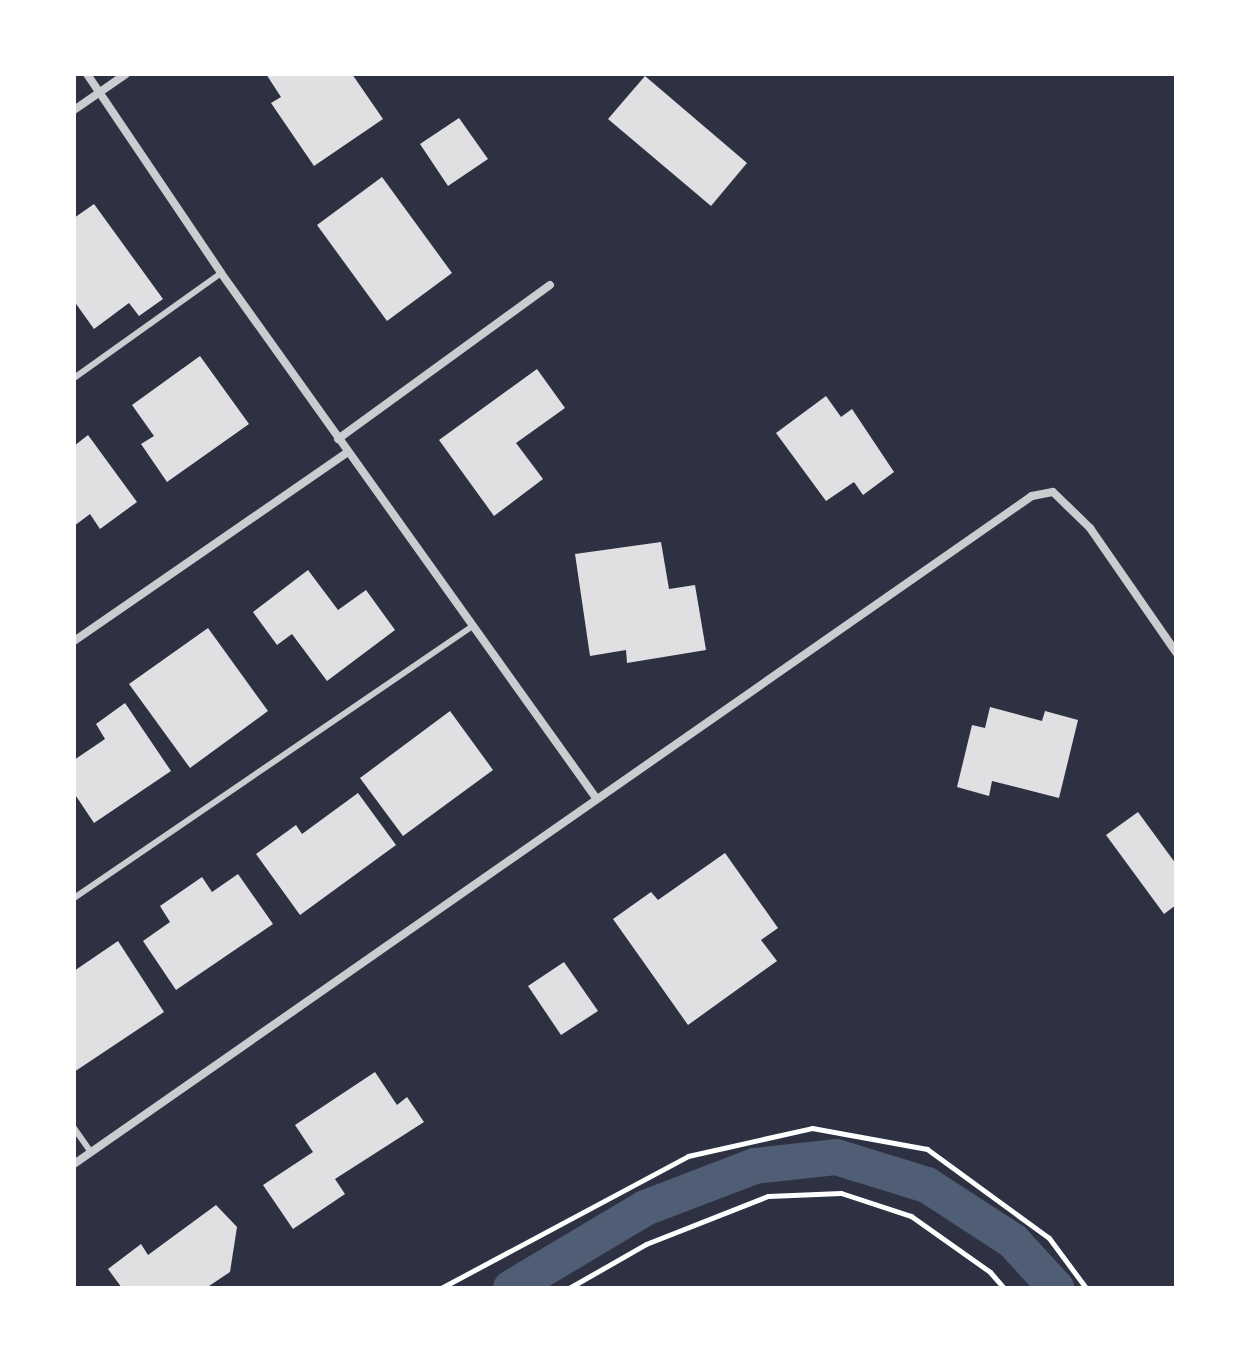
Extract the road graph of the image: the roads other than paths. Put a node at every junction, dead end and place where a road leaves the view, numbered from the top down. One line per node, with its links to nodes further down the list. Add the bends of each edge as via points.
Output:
1 (87, 74): 3 (street)
2 (126, 74): 3 (street)
3 (100, 92): 4 (street); 5 (street)
4 (74, 110)
5 (221, 273): 7 (lane); 8 (street)
6 (550, 285): 8 (street)
7 (74, 378)
8 (338, 439): 9 (street)
9 (348, 452): 10 (street); 11 (street)
10 (472, 627): 13 (street); 14 (lane)
11 (74, 641)
12 (1176, 652): 13 (street, via 1090,528 1053,492 1032,496)
13 (596, 798): 16 (street)
14 (74, 898)
15 (74, 1128): 16 (lane)
16 (91, 1152): 17 (street)
17 (74, 1164)

